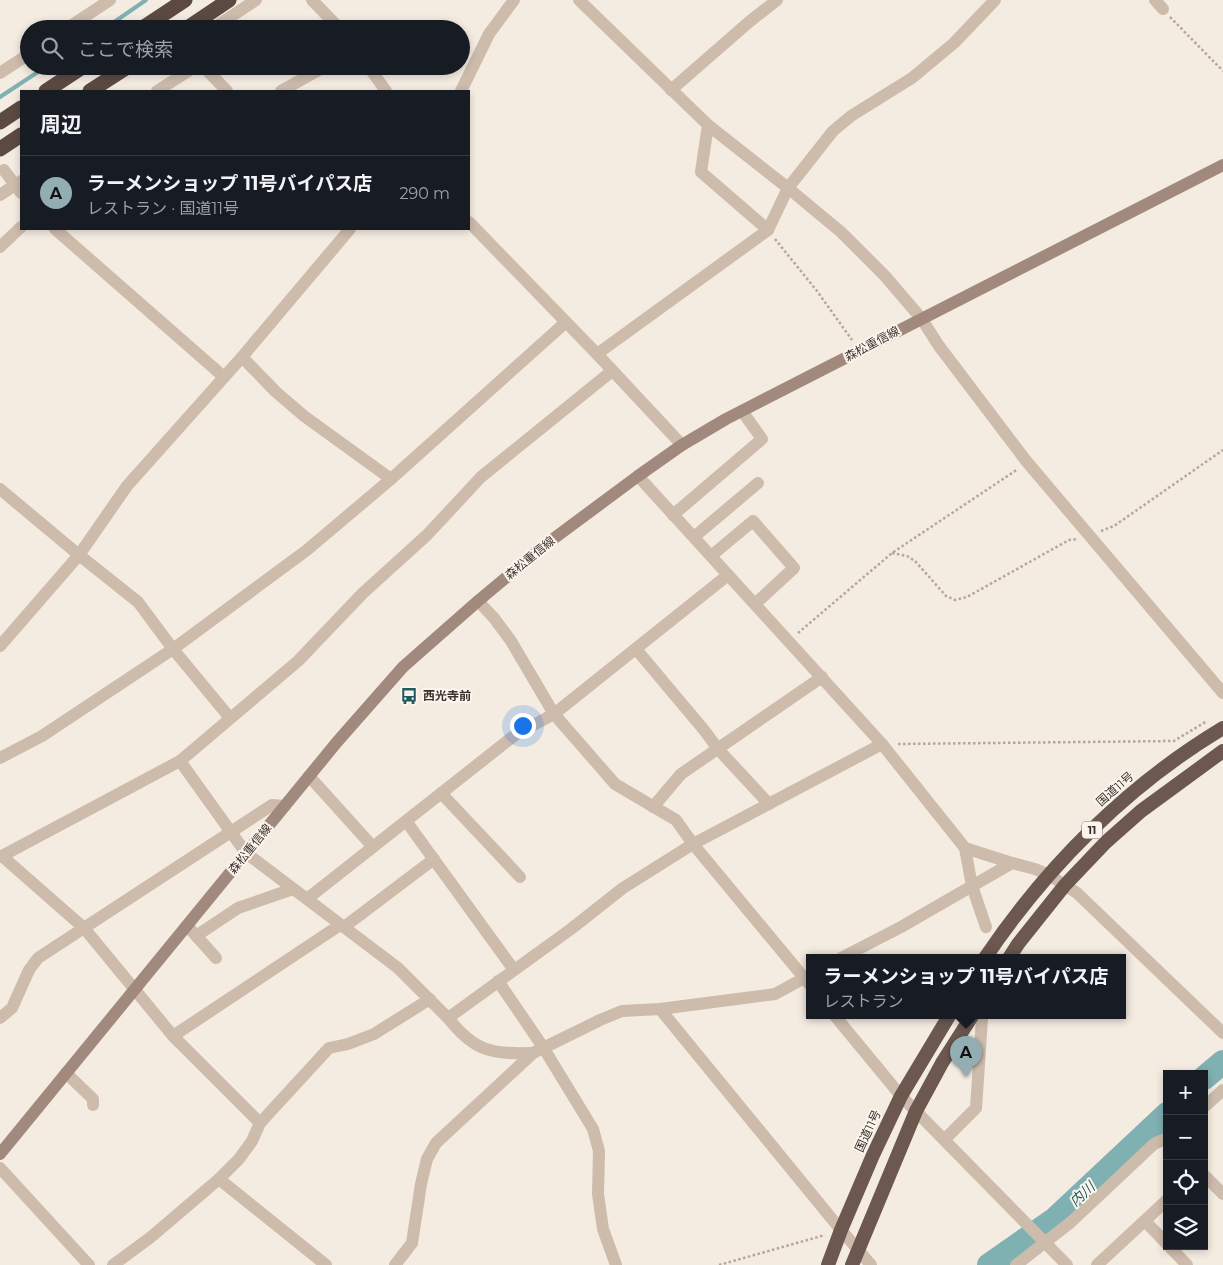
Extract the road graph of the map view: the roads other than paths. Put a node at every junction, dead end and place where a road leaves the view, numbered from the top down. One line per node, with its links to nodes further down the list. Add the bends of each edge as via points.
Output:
1 (110, 0): 10 (street)
2 (185, 0): 11 (highway)
3 (229, 0): 12 (highway)
4 (256, 0): 13 (street)
5 (312, 0): 14 (street)
6 (514, 0): 17 (street, via 489,34)
7 (579, 0): 32 (street)
8 (777, 0): 32 (street)
9 (994, 0): 41 (street, via 954,43 912,78 833,131)
10 (80, 20)
11 (155, 20)
12 (199, 20)
13 (226, 20)
14 (331, 20)
15 (20, 60): 16 (street)
16 (0, 72)
17 (470, 73)
18 (70, 75): 25 (highway)
19 (115, 75): 26 (highway)
20 (182, 75): 27 (street)
21 (212, 75): 28 (street)
22 (310, 75): 29 (street)
23 (374, 75): 30 (street)
24 (469, 75): 31 (street)
25 (48, 90)
26 (92, 90)
27 (159, 90)
28 (226, 90)
29 (284, 90)
30 (385, 90)
31 (461, 90)
32 (671, 90): 35 (street)
33 (20, 109): 34 (highway)
34 (0, 122)
35 (708, 126): 41 (street); 47 (street, via 701,172)
36 (20, 136): 37 (highway)
37 (0, 149)
38 (1223, 165): 49 (main road, 森松重信線)
39 (4, 170): 40 (street)
40 (19, 186): 42 (street)
41 (788, 188): 47 (street); 49 (street, via 840,232 885,276)
42 (0, 195)
43 (470, 223): 50 (street)
44 (20, 228): 48 (street)
45 (56, 230): 54 (street)
46 (349, 230): 52 (street)
47 (768, 230): 51 (street)
48 (0, 247)
49 (921, 318): 55 (main road, 森松重信線); 72 (street, via 1027,462)
50 (566, 322): 51 (street); 58 (street)
51 (597, 354): 53 (street)
52 (242, 357): 54 (street); 58 (street, via 304,416)
53 (612, 371): 56 (street); 74 (street, via 480,477 427,535 363,593 298,661)
54 (224, 377): 63 (street, via 127,486)
55 (742, 410): 56 (main road, 森松重信線); 61 (street, via 762,439)
56 (682, 445): 57 (main road, 森松重信線)
57 (638, 476): 61 (street); 66 (main road, 森松重信線, via 545,545)
58 (390, 479): 69 (street, via 307,550)
59 (758, 483): 62 (street)
60 (0, 489): 63 (street)
61 (674, 515): 62 (street)
62 (694, 537): 64 (street)
63 (79, 556): 68 (street); 69 (street, via 138,602)
64 (711, 556): 65 (street); 67 (street, via 754,522 794,568)
65 (728, 575): 67 (street); 70 (street)
66 (478, 601): 73 (street, via 511,641); 81 (main road, 森松重信線, via 403,667)
67 (755, 604): 71 (street)
68 (0, 646)
69 (173, 649): 74 (street); 79 (street, via 42,736)
70 (636, 649): 73 (street); 77 (street)
71 (822, 678): 76 (street); 77 (street)
72 (1223, 693)
73 (554, 714): 82 (street, via 515,735); 85 (street, via 615,784)
74 (230, 718): 80 (street)
75 (1223, 728): 95 (highway, 国道11号 / 11, via 1140,786)
76 (882, 744): 83 (street); 90 (street)
77 (718, 749): 83 (street); 85 (street, via 681,774)
78 (1223, 751): 97 (highway, 11, via 1141,811)
79 (0, 758)
80 (180, 762): 87 (street); 92 (street)
81 (309, 776): 84 (main road, 森松重信線); 89 (street)
82 (441, 793): 86 (street); 96 (street)
83 (769, 804): 88 (street)
84 (285, 806): 87 (street, via 272,804); 91 (main road, 森松重信線)
85 (653, 807): 88 (street, via 676,820)
86 (406, 821): 89 (street); 93 (street)
87 (231, 832): 91 (street); 104 (street)
88 (693, 844): 110 (street, via 622,888); 111 (street)
89 (373, 847): 100 (street)
90 (965, 848): 94 (street); 98 (street)
91 (246, 853): 99 (street); 101 (main road, 森松重信線)
92 (2, 857): 104 (street)
93 (434, 859): 102 (street); 110 (street)
94 (1012, 863): 95 (street); 98 (street)
95 (1049, 875): 97 (street); 107 (highway, 国道11号 / 11, via 1006,927)
96 (520, 877)
97 (1065, 885): 108 (highway, 11); 123 (street)
98 (972, 886): 103 (street); 106 (street)
99 (293, 889): 100 (street); 105 (street, via 238,908)
100 (307, 899): 102 (street)
101 (187, 925): 105 (street); 114 (main road, 森松重信線)
102 (342, 926): 115 (street, via 398,968); 124 (street)
103 (986, 927)
104 (84, 928): 114 (street); 117 (street, via 38,958 12,1008)
105 (196, 936): 109 (street)
106 (849, 954)
107 (989, 954)
108 (1012, 954)
109 (216, 958)
110 (514, 970): 113 (street)
111 (806, 977)
112 (806, 980): 116 (street, via 775,994)
113 (498, 981): 118 (street); 125 (street)
114 (135, 988): 124 (street); 126 (main road, 森松重信線)
115 (430, 999): 118 (street); 132 (street, via 374,1034 330,1048)
116 (660, 1009): 125 (street, via 622,1011); 142 (street)
117 (0, 1018)
118 (448, 1018): 125 (street, via 480,1048 506,1053)
119 (837, 1019): 128 (street)
120 (948, 1019): 128 (highway, 国道11号)
121 (970, 1019): 131 (highway)
122 (982, 1019): 133 (street, via 976,1108)
123 (1223, 1034)
124 (173, 1036): 132 (street)
125 (538, 1050): 150 (street, via 436,1143 427,1158 412,1243); 151 (street, via 593,1129 599,1151 598,1194 603,1229)
126 (66, 1073): 130 (street, via 94,1100); 135 (main road, 森松重信線)
127 (1223, 1090): 129 (street)
128 (901, 1096): 131 (street); 142 (highway, 国道11号)
129 (1208, 1103)
130 (93, 1105)
131 (916, 1111): 133 (street); 145 (highway)
132 (260, 1123): 137 (street, via 252,1141)
133 (945, 1139): 144 (street)
134 (1163, 1140): 144 (street, via 1154,1144 1071,1222)
135 (1, 1152)
136 (0, 1168): 147 (street)
137 (219, 1178): 148 (street); 149 (street)
138 (1208, 1179): 139 (street)
139 (1223, 1194)
140 (1163, 1204): 141 (street)
141 (1145, 1221): 143 (street); 157 (street)
142 (841, 1230): 145 (street); 152 (highway, 国道11号)
143 (1163, 1240)
144 (1043, 1241): 155 (street); 156 (street)
145 (857, 1249): 153 (highway); 154 (street)
146 (1173, 1250): 158 (street)
147 (89, 1265)
148 (113, 1265)
149 (326, 1265)
150 (396, 1265)
151 (616, 1265)
152 (828, 1265)
153 (852, 1265)
154 (871, 1265)
155 (1016, 1265)
156 (1067, 1265)
157 (1096, 1265)
158 (1187, 1265)

